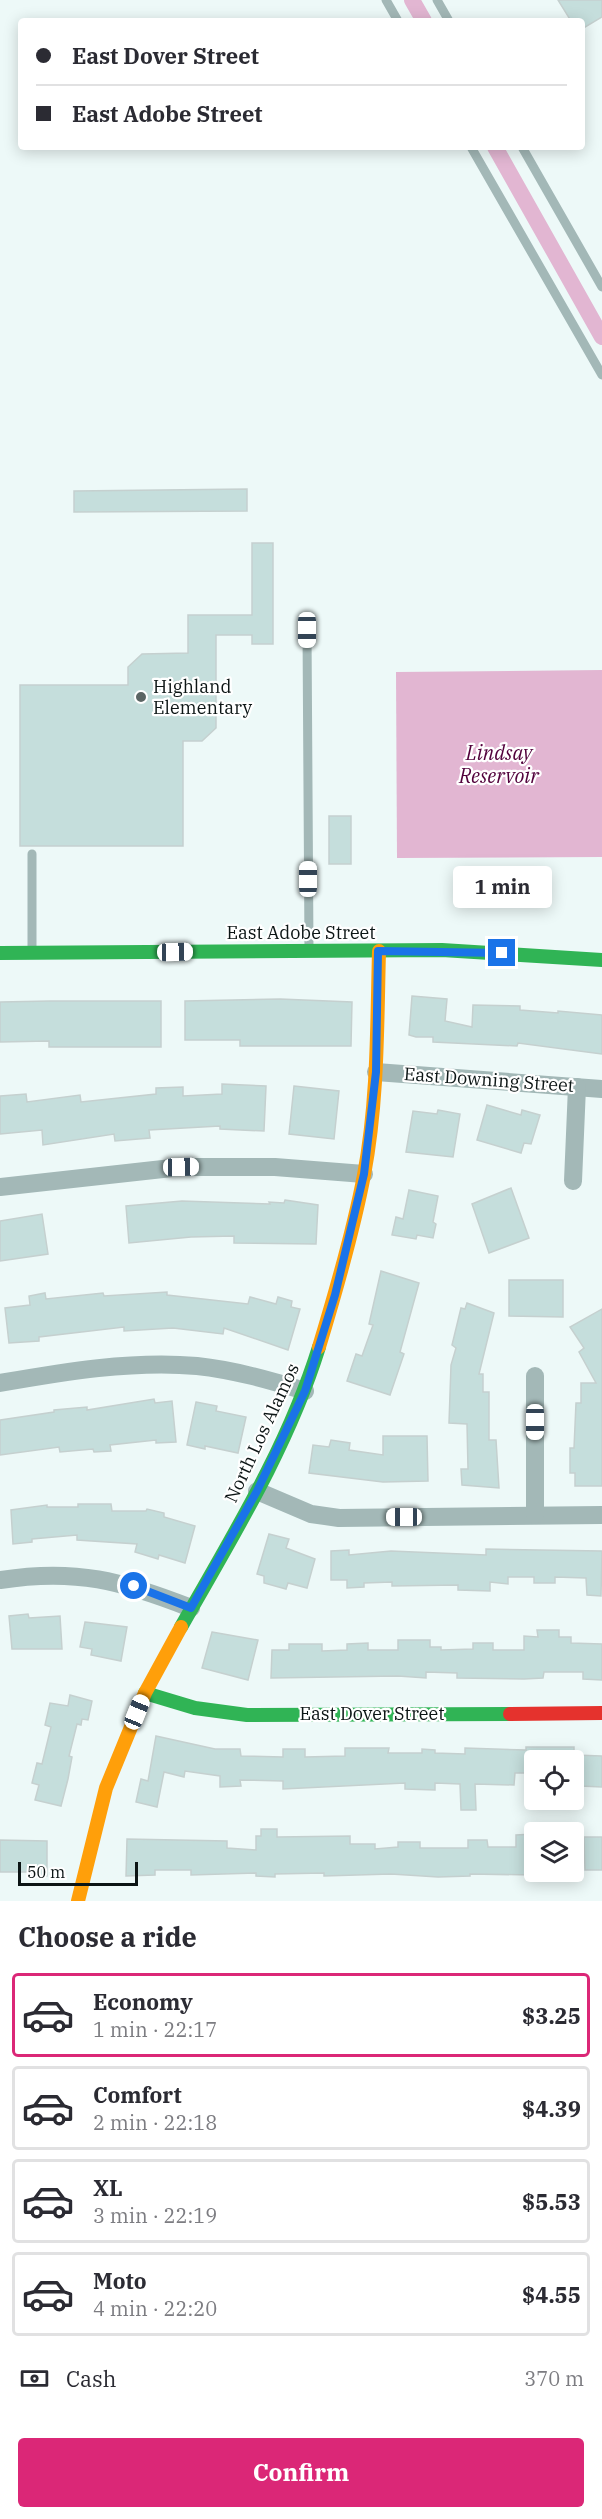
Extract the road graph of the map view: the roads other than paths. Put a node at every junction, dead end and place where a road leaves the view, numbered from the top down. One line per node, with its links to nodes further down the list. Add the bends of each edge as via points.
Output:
1 (386, 0): 3 (lane)
2 (437, 0): 4 (lane)
3 (396, 18)
4 (447, 18)
5 (473, 150): 8 (lane)
6 (524, 150): 7 (lane)
7 (602, 287)
8 (602, 375)
9 (307, 630): 11 (lane)
10 (32, 854): 13 (lane)
11 (309, 951): 12 (street, East Adobe Street); 13 (street, East Adobe Street)
12 (378, 951): 15 (street, East Adobe Street, via 482,951); 16 (street, North Los Alamos)
13 (32, 953): 14 (street, East Adobe Street)
14 (0, 954)
15 (602, 960)
16 (376, 1072): 17 (street, East Downing Street); 19 (street, North Los Alamos)
17 (577, 1087): 18 (street, East Downing Street); 20 (street)
18 (602, 1089)
19 (364, 1174): 21 (street, via 275,1167 181,1167); 24 (street, North Los Alamos, via 335,1295)
20 (573, 1181)
21 (0, 1187)
22 (536, 1376): 26 (street)
23 (0, 1383): 24 (street, via 128,1367 180,1365 256,1376)
24 (305, 1391): 25 (street, North Los Alamos)
25 (257, 1491): 26 (street, via 311,1514 339,1518); 29 (street, North Los Alamos)
26 (535, 1515): 27 (street)
27 (602, 1515)
28 (0, 1580): 29 (street, via 62,1575 100,1579 134,1586)
29 (191, 1608): 30 (street, North Los Alamos)
30 (145, 1693): 31 (street, East Dover Street, via 185,1707 247,1715); 32 (street, North Los Alamos, via 106,1788)
31 (602, 1713)
32 (78, 1901)

